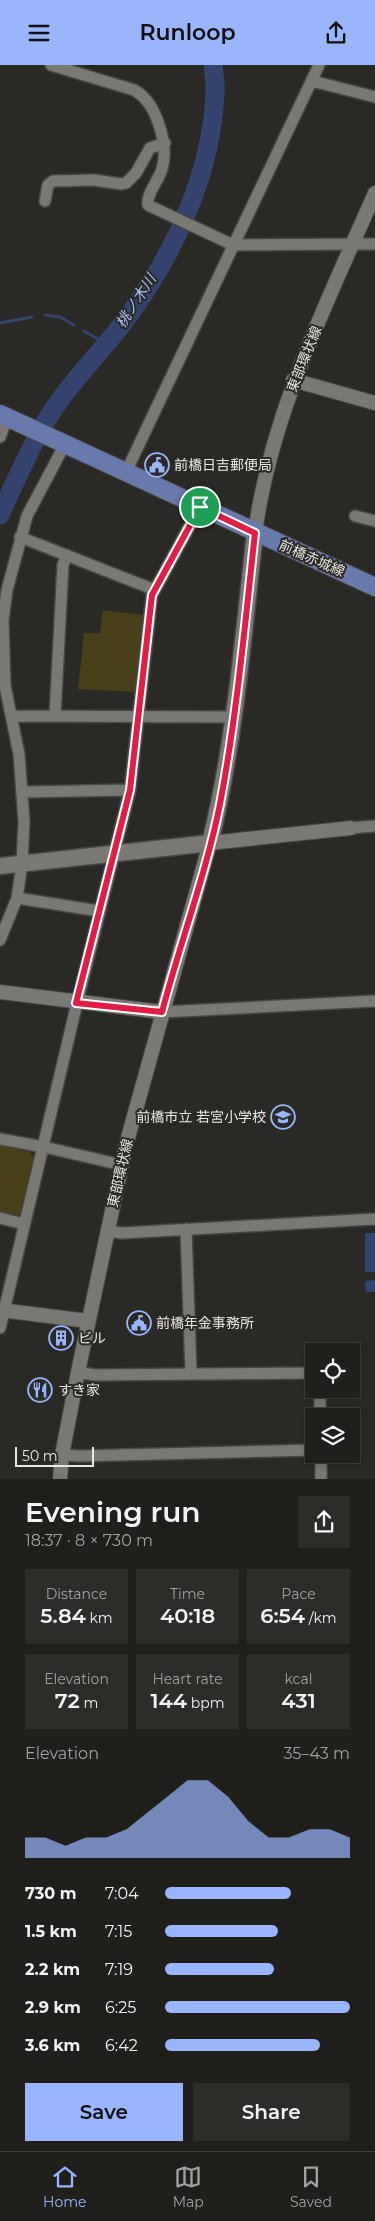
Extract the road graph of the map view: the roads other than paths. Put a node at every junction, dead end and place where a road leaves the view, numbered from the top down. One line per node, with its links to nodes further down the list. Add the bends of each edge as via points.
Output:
1 (52, 65): 5 (street, via 139,93 148,102)
2 (319, 65): 3 (street)
3 (312, 81): 4 (street); 10 (street)
4 (375, 97)
5 (165, 143): 7 (street, via 150,148 136,173 126,183 53,181 48,185); 10 (street, via 162,171 147,203)
6 (375, 193): 8 (street, 東部環状線)
7 (45, 201)
8 (353, 243): 9 (street); 10 (street); 11 (street, 東部環状線)
9 (375, 244)
10 (233, 245): 16 (street)
11 (293, 381): 12 (street); 20 (street, 東部環状線, via 260,495)
12 (375, 403)
13 (8, 418): 14 (street); 15 (main road, 前橋赤城線)
14 (0, 437)
15 (62, 443): 16 (main road, 前橋赤城線); 21 (street)
16 (126, 472): 17 (main road, 前橋赤城線)
17 (200, 507): 20 (main road, 前橋赤城線); 24 (street)
18 (355, 516): 19 (street)
19 (375, 521)
20 (255, 533): 23 (main road, 前橋赤城線); 28 (main road)
21 (20, 537): 22 (street); 27 (street, via 3,620 5,686)
22 (67, 555): 24 (street); 25 (street, via 63,565)
23 (375, 587)
24 (155, 590): 26 (street)
25 (55, 715): 26 (street); 27 (street)
26 (139, 715): 28 (street); 29 (street)
27 (11, 716): 30 (street)
28 (233, 717): 33 (main road, via 220,804)
29 (130, 790): 30 (street); 34 (street)
30 (23, 792): 35 (street)
31 (375, 826): 32 (street)
32 (351, 828): 33 (street)
33 (210, 843): 34 (main road); 43 (street, 東部環状線)
34 (113, 854): 35 (main road); 38 (street)
35 (22, 864): 36 (main road); 37 (street)
36 (2, 866)
37 (17, 898): 38 (street); 39 (street)
38 (99, 911): 42 (street)
39 (0, 940)
40 (0, 992): 42 (street)
41 (375, 1001): 43 (street)
42 (76, 1003): 43 (street); 45 (street)
43 (162, 1012): 46 (street, 東部環状線)
44 (0, 1139): 45 (street)
45 (44, 1147): 46 (street); 49 (street)
46 (122, 1165): 51 (street, 東部環状線)
47 (0, 1218): 49 (street)
48 (375, 1219): 50 (street)
49 (24, 1224): 52 (street)
50 (186, 1229): 51 (street); 56 (street)
51 (107, 1231): 53 (street, 東部環状線)
52 (2, 1311): 53 (street); 54 (street)
53 (88, 1321): 55 (street, 東部環状線)
54 (0, 1328)
55 (78, 1372): 56 (street, via 94,1375); 59 (street, 東部環状線)
56 (191, 1373): 57 (street)
57 (305, 1373)
58 (305, 1451): 59 (street)
59 (62, 1455): 61 (street, 東部環状線)
60 (321, 1463): 62 (street)
61 (60, 1479)
62 (321, 1479)

